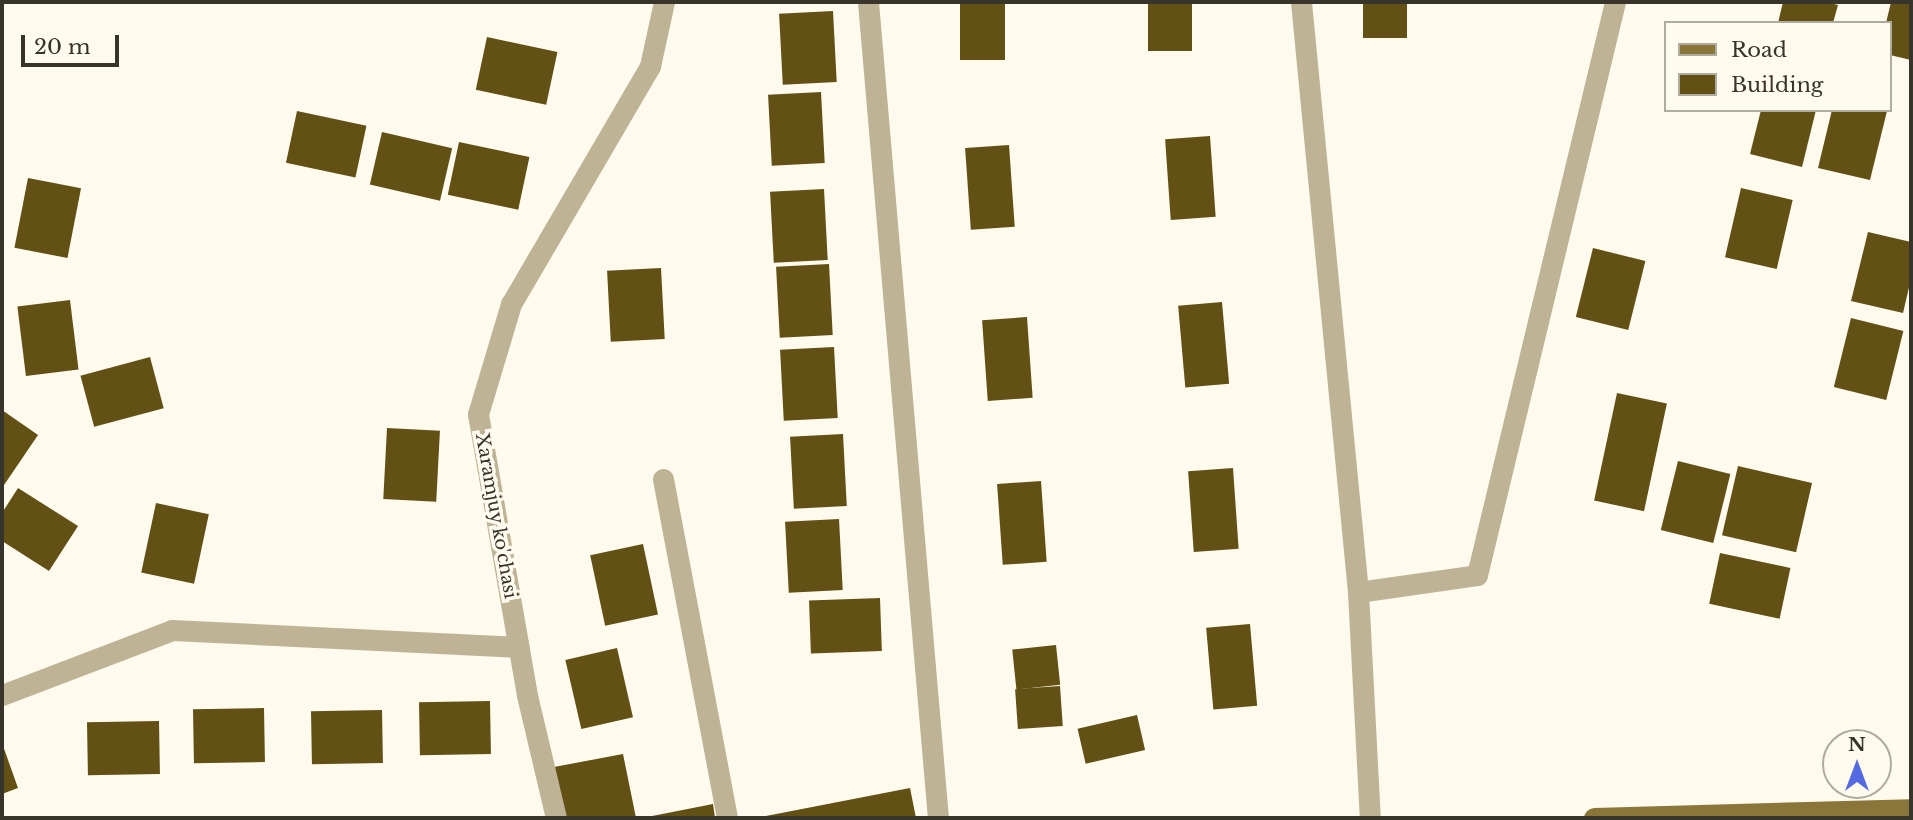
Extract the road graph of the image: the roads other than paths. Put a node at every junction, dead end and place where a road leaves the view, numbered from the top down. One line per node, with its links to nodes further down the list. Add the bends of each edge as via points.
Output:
1 (664, 2): 7 (street, Xaramjuy ko'chasi, via 650,66 511,304 478,414)
2 (868, 2): 12 (street)
3 (1300, 2): 6 (street)
4 (1615, 2): 6 (street, via 1477,575)
5 (663, 479): 11 (street)
6 (1358, 592): 13 (street)
7 (519, 647): 8 (street, via 172,630); 10 (street, Xaramjuy ko'chasi)
8 (2, 695)
9 (1911, 809): 14 (main road)
10 (556, 818)
11 (727, 818)
12 (938, 818)
13 (1370, 818)
14 (1594, 818)

